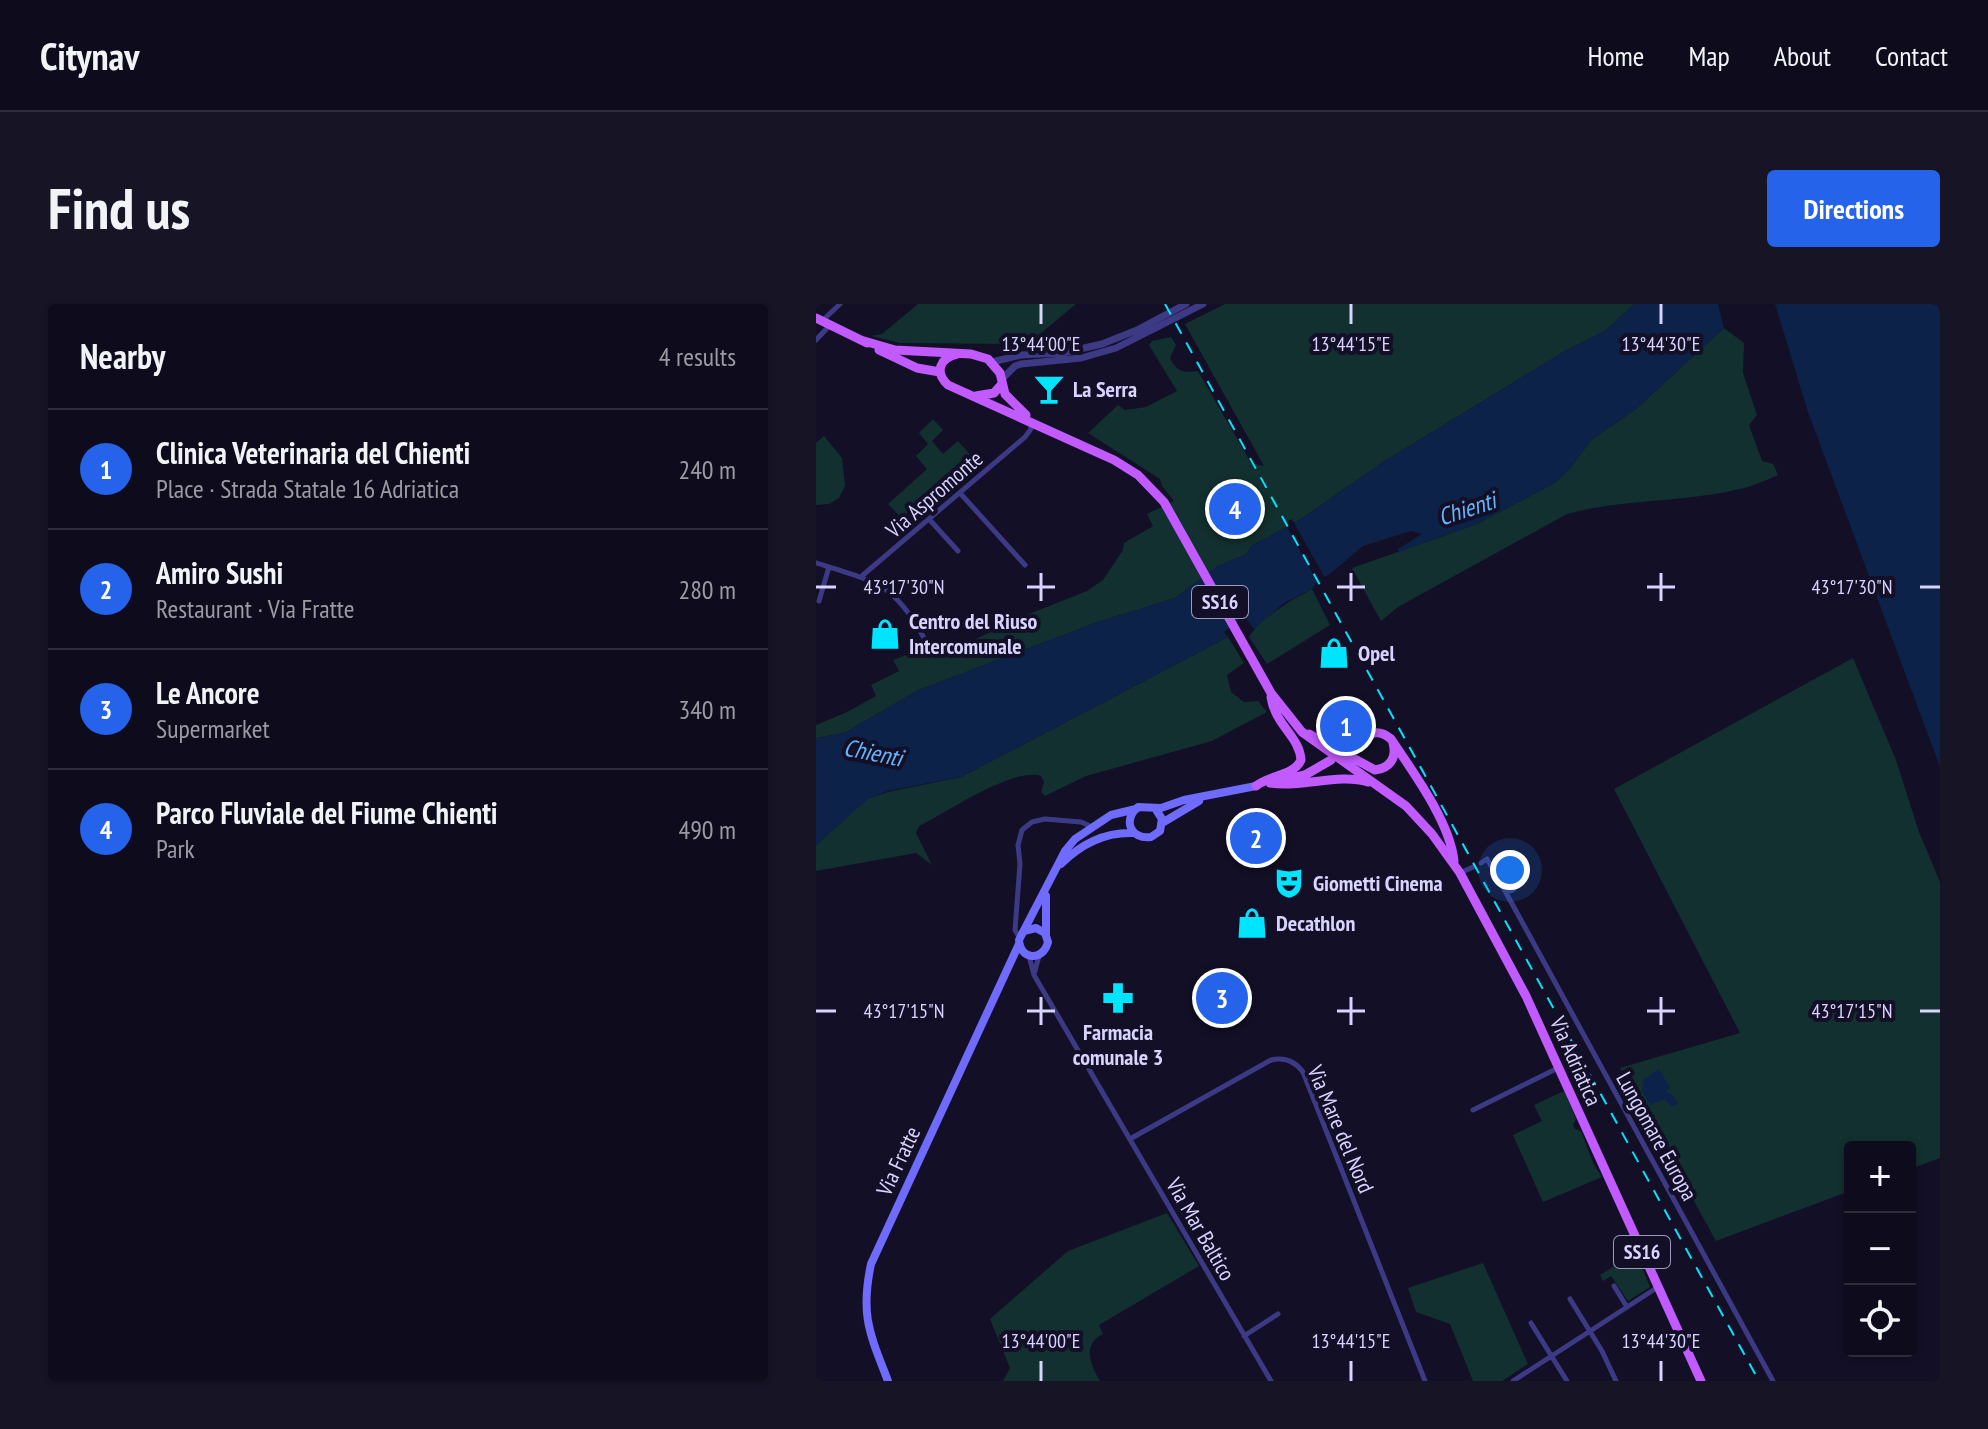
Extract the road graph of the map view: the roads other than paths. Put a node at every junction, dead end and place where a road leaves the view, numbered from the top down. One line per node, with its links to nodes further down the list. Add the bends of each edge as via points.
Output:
1 (840, 304): 4 (street)
2 (1186, 304): 8 (street, via 1102,344)
3 (1203, 304): 10 (street, via 1124,345 1081,358 1015,366)
4 (823, 321): 5 (street); 6 (main road, SS16)
5 (816, 340)
6 (864, 341): 7 (main road, SS16, via 895,350); 9 (main road, SS16, via 909,365)
7 (957, 354): 8 (main road, SS16); 9 (main road, via 944,359)
8 (992, 362): 10 (main road, SS16)
9 (940, 372): 11 (main road, SS16, via 948,385)
10 (1002, 382): 11 (main road, via 994,393); 15 (main road, SS16, via 1022,412)
11 (972, 396): 12 (main road, SS16)
12 (1030, 421): 13 (main road, SS16); 14 (street)
13 (1054, 432): 14 (street); 15 (main road, SS16)
14 (1025, 437): 16 (street, Via Aspromonte)
15 (1071, 440): 25 (main road, SS16, via 1114,460 1158,494)
16 (960, 493): 17 (street, Via Aspromonte); 20 (street)
17 (929, 519): 18 (street); 22 (street, Via Aspromonte)
18 (958, 551)
19 (816, 563): 21 (street)
20 (1025, 565)
21 (829, 567): 22 (street); 23 (street)
22 (863, 575): 24 (street, via 906,608)
23 (819, 601)
24 (929, 647)
25 (1269, 690): 26 (main road, SS16); 32 (main road, via 1274,713 1301,760 1293,770)
26 (1302, 732): 27 (main road, via 1375,770 1392,760); 31 (main road, SS16)
27 (1393, 743): 28 (main road, via 1375,732); 41 (main road, via 1437,816)
28 (1348, 748)
29 (1331, 760): 30 (main road, via 1305,775)
30 (1270, 783): 31 (main road, via 1352,779); 32 (main road)
31 (1375, 784): 41 (main road, Via Adriatica / SS16, via 1420,820)
32 (1256, 786): 33 (main road, Via Fratte)
33 (1207, 796): 34 (main road, Via Fratte); 36 (main road, Via Fratte)
34 (1155, 808): 35 (main road, Via Fratte); 36 (main road)
35 (1136, 809): 37 (main road, Via Fratte); 38 (main road, via 1130,818)
36 (1162, 823): 38 (main road, Via Fratte, via 1151,837)
37 (1090, 826): 42 (main road, Via Fratte, via 1070,844); 49 (street, via 1045,819 1022,830 1015,930)
38 (1133, 833): 42 (main road, Via Fratte, via 1101,836)
39 (1484, 861): 43 (street)
40 (1473, 867): 41 (street)
41 (1458, 869): 52 (main road, Via Adriatica / SS16)
42 (1055, 871): 44 (main road, Via Fratte)
43 (1509, 876): 45 (street, via 1502,880); 46 (street)
44 (1048, 887): 48 (main road, Via Fratte); 49 (main road, Via Fratte)
45 (1504, 889): 46 (street); 47 (street, Lungomare Europa)
46 (1514, 889): 47 (street)
47 (1513, 907): 71 (street, Lungomare Europa)
48 (1046, 935): 49 (main road, via 1036,928); 50 (main road, Via Fratte, via 1047,947)
49 (1021, 937): 50 (main road, via 1021,951); 51 (main road, Via Fratte)
50 (1032, 956): 51 (main road); 54 (street, Via Mar Baltico, via 1034,975)
51 (1011, 964): 64 (main road, Via Fratte, via 871,1264 865,1313)
52 (1559, 1067): 53 (street); 56 (main road, Via Adriatica / SS16)
53 (1473, 1110)
54 (1130, 1139): 62 (street, Via Mar Baltico); 66 (street, Via Mare del Nord, via 1271,1060 1296,1064)
55 (1614, 1286): 58 (street)
56 (1658, 1287): 58 (street); 70 (main road, Via Adriatica / SS16)
57 (1570, 1299): 61 (street)
58 (1627, 1307): 61 (street)
59 (1278, 1314): 62 (street)
60 (1531, 1323): 63 (street)
61 (1590, 1331): 63 (street); 69 (street)
62 (1244, 1336): 65 (street, Via Mar Baltico)
63 (1552, 1356): 67 (street); 68 (street)
64 (888, 1381)
65 (1271, 1381)
66 (1425, 1381)
67 (1513, 1381)
68 (1567, 1381)
69 (1616, 1381)
70 (1701, 1381)
71 (1773, 1381)

